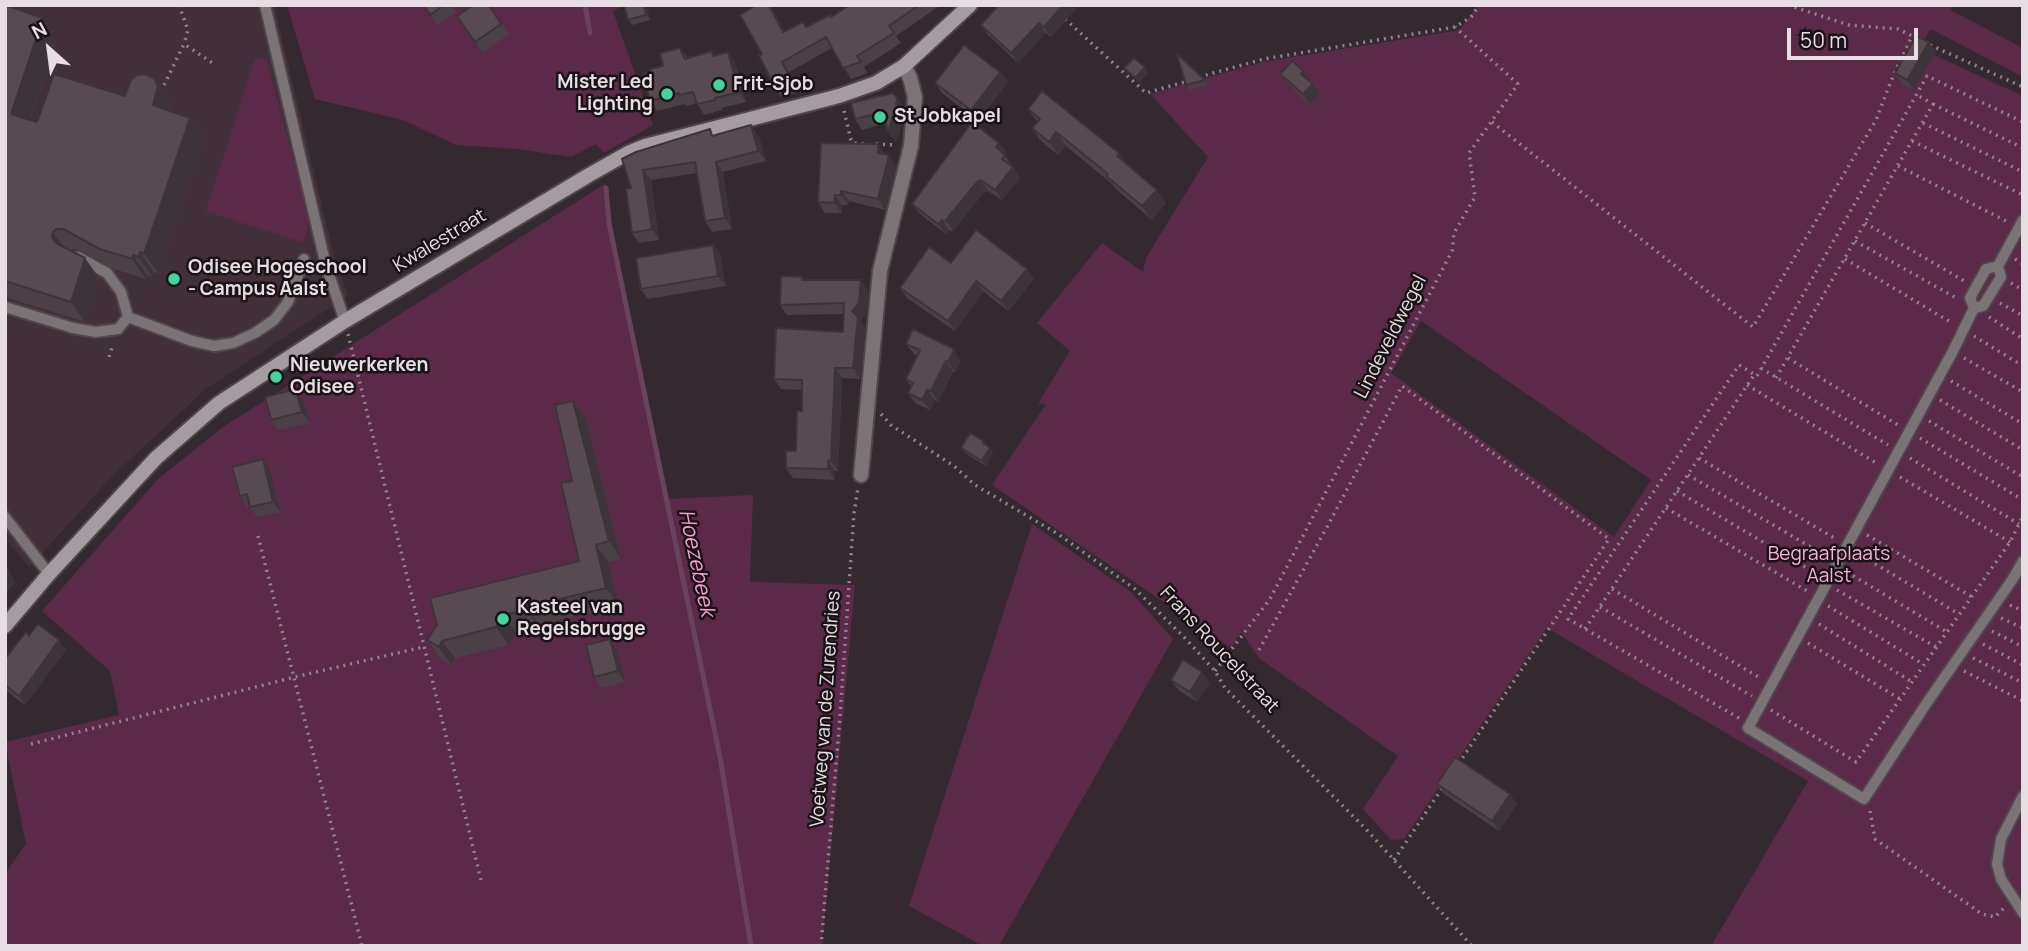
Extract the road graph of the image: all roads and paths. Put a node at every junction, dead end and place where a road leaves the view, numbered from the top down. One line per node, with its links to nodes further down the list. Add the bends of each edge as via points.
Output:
1 (179, 5): 9 (path, via 188,30)
2 (265, 5): 39 (lane, via 326,266)
3 (970, 5): 11 (street, Kwalestraat)
4 (1479, 5): 7 (path)
5 (1788, 5): 8 (path, via 1849,25 1898,29)
6 (1060, 14): 7 (path, via 1146,93 1264,58)
7 (1455, 27): 17 (path, Lindeveldwegel, via 1518,84)
8 (1912, 36): 13 (path); 17 (path, via 1876,120 1753,327)
9 (184, 44): 10 (path); 12 (path)
10 (214, 64)
11 (904, 66): 15 (street, Kwalestraat, via 876,83); 21 (street, via 915,97)
12 (164, 85)
13 (2023, 87)
14 (1917, 95): 16 (path); 18 (path, via 1927,76); 45 (path)
15 (839, 96): 21 (path, via 853,143); 39 (street, Kwalestraat, via 628,153)
16 (1933, 104): 19 (path); 22 (path)
17 (1492, 122): 99 (path, Lindeveldwegel, via 1469,153 1475,197 1454,233 1452,251 1270,599)
18 (2023, 122)
19 (1923, 123): 20 (path); 24 (path)
20 (1912, 141): 23 (path); 25 (path)
21 (911, 146): 52 (street, via 880,271)
22 (2023, 148)
23 (1898, 166): 26 (path); 27 (path)
24 (2023, 172)
25 (2023, 195)
26 (1865, 223): 28 (path); 33 (path)
27 (2021, 223): 32 (lane)
28 (1855, 241): 31 (path); 36 (path)
29 (74, 256): 38 (lane, via 107,273 121,292)
30 (304, 259): 38 (lane, via 288,302 274,320 233,344 192,341)
31 (1845, 259): 40 (path); 43 (path)
32 (1998, 266): 33 (lane, via 1986,269); 34 (lane, via 2001,277)
33 (1976, 288): 36 (lane, via 1970,298)
34 (1989, 297): 36 (lane, via 1983,306); 37 (path)
35 (5, 307): 38 (lane, via 96,332 118,329)
36 (1974, 308): 40 (lane); 41 (path)
37 (2023, 316)
38 (128, 317)
39 (345, 320): 75 (street, Kwalestraat, via 219,403 156,458); 91 (path)
40 (1962, 330): 42 (lane); 44 (path)
41 (2023, 339)
42 (1953, 351): 46 (lane); 50 (path)
43 (1788, 358): 48 (path); 55 (path)
44 (2023, 366)
45 (1761, 368): 47 (path); 48 (path)
46 (1940, 374): 51 (lane); 54 (path)
47 (1754, 375): 49 (path); 87 (path, via 1739,365 1568,619)
48 (1776, 378): 57 (path)
49 (1747, 385): 58 (path); 59 (path)
50 (2023, 392)
51 (1930, 394): 53 (lane); 56 (path)
52 (868, 399): 60 (street); 99 (path, Frans Roucelstraat, via 891,425 975,485 1058,534 1135,589)
53 (1919, 414): 55 (lane); 62 (path)
54 (2023, 425)
55 (1909, 432): 57 (lane); 64 (path)
56 (2023, 450)
57 (1898, 452): 59 (lane); 68 (path)
58 (1699, 458): 61 (path); 72 (path)
59 (1888, 470): 69 (lane); 71 (path)
60 (861, 475): 118 (path, Voetweg van de Zurendries, via 854,513)
61 (1688, 475): 63 (path); 74 (path)
62 (2023, 477)
63 (1677, 491): 65 (path); 76 (path)
64 (2023, 500)
65 (1666, 508): 77 (path); 79 (path)
66 (2023, 516): 68 (path)
67 (5, 517): 75 (lane)
68 (2019, 524): 71 (path)
69 (1856, 529): 72 (lane); 78 (path)
70 (258, 536): 100 (path)
71 (2010, 542): 78 (path)
72 (1847, 546): 74 (lane); 82 (path)
73 (2023, 561): 81 (lane)
74 (1837, 564): 76 (lane); 88 (path)
75 (49, 574): 85 (street, Kwalestraat)
76 (1827, 582): 79 (lane); 92 (path)
77 (1612, 589): 80 (path); 103 (path)
78 (1972, 597): 82 (path)
79 (1818, 599): 83 (lane); 96 (path)
80 (1600, 607): 87 (path); 106 (path)
81 (1990, 612): 84 (lane); 86 (path)
82 (1959, 615): 88 (path)
83 (1808, 617): 89 (lane); 101 (path)
84 (1980, 625): 90 (lane); 93 (path)
85 (5, 626)
86 (2023, 628)
87 (1585, 629): 107 (path)
88 (1947, 632): 92 (path)
89 (1798, 637): 103 (lane); 104 (path)
90 (1971, 639): 95 (lane); 97 (path)
91 (423, 647): 100 (path); 114 (path)
92 (1936, 647): 96 (path)
93 (2023, 647)
94 (1259, 650): 109 (path, via 1402,386 1609,539)
95 (1962, 652): 98 (lane); 102 (path)
96 (1924, 665): 101 (path)
97 (2023, 665)
98 (1952, 666): 105 (path); 112 (lane)
99 (1214, 671): 113 (path, Frans Roucelstraat, via 1225,688)
100 (295, 677): 108 (path); 117 (path)
101 (1912, 682): 104 (path)
102 (2023, 683)
103 (1772, 684): 106 (lane)
104 (1900, 699): 106 (path, via 1856,762)
105 (2023, 701)
106 (1761, 703): 107 (lane)
107 (1749, 725): 112 (lane, via 1748,729)
108 (31, 744)
109 (1455, 769)
110 (1448, 780): 113 (path)
111 (2023, 796): 115 (lane, via 2001,839 1997,864)
112 (1864, 799): 115 (path, via 1875,839 1982,914 1995,916 2006,905)
113 (1394, 860): 119 (path, Frans Roucelstraat)
114 (481, 880)
115 (2009, 890): 116 (lane)
116 (2023, 912)
117 (362, 946)
118 (821, 946)
119 (1472, 946)

